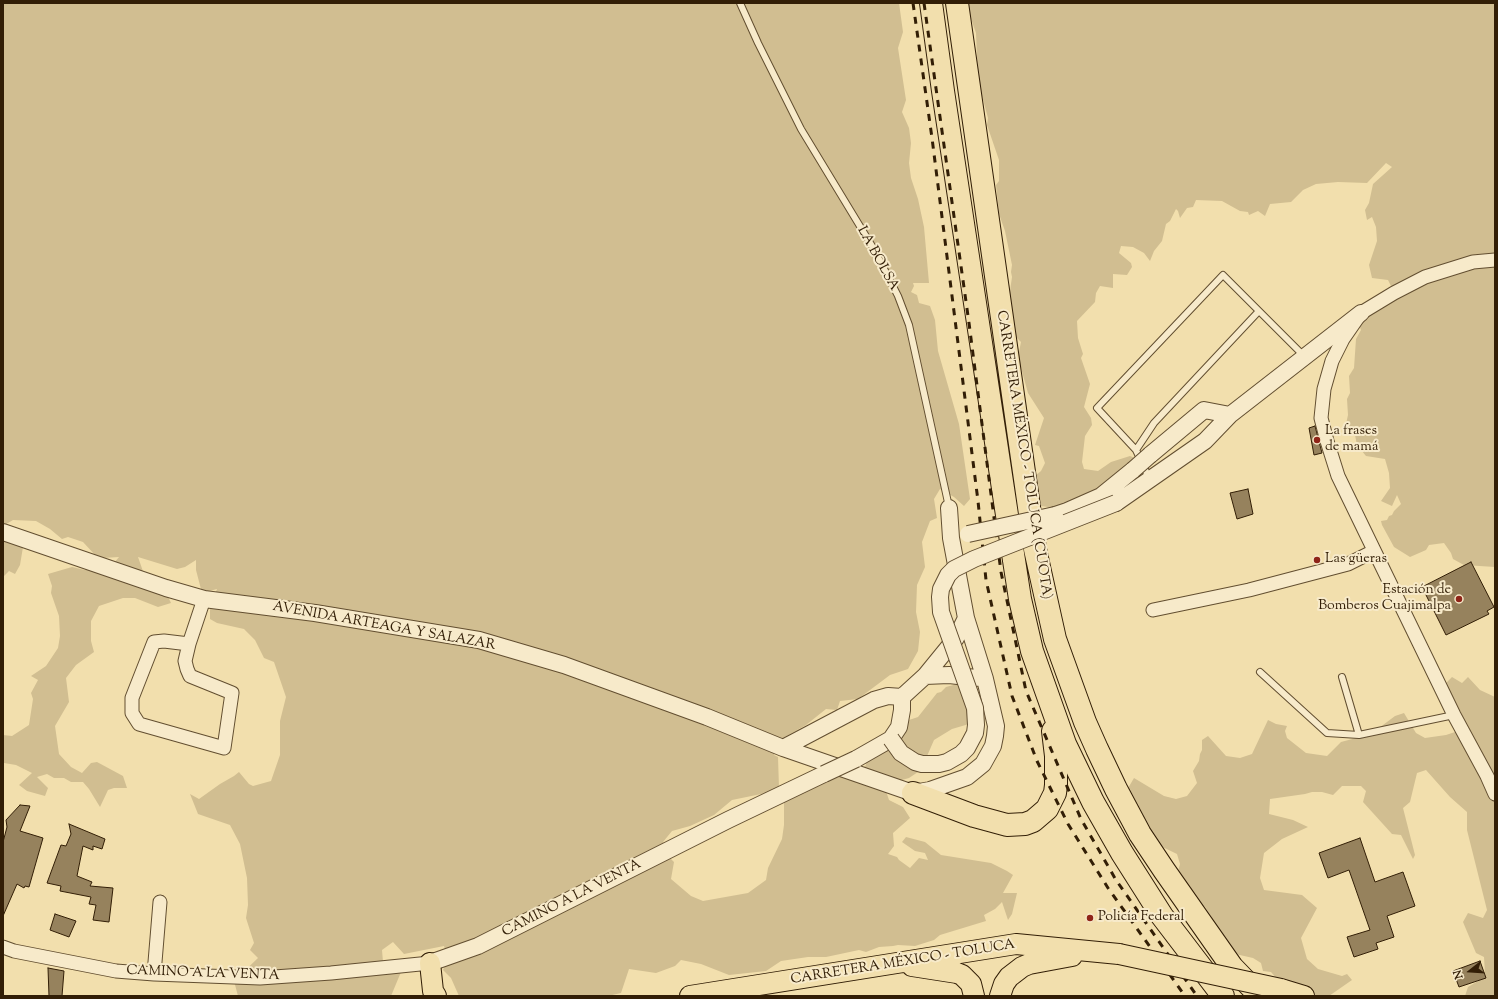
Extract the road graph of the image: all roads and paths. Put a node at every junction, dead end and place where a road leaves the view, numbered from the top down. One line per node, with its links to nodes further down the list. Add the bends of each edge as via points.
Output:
1 (740, 3): 11 (lane, LA BOLSA, via 801,129 875,251 898,296 909,325)
2 (932, 3): 24 (highway, CARRETERA MÉXICO - TOLUCA (CUOTA), via 1020,600 1032,651)
3 (956, 3): 44 (highway, CARRETERA MÉXICO - TOLUCA (CUOTA), via 1036,549 1055,639 1085,722 1140,834 1232,967)
4 (1495, 260): 6 (street, via 1473,262 1425,277)
5 (1259, 311): 7 (lane); 9 (lane, via 1154,423); 9 (lane, via 1223,275 1097,408)
6 (1361, 313): 7 (street); 14 (street, via 1332,361 1324,389 1321,418 1338,476)
7 (1304, 356): 8 (street)
8 (1230, 415): 9 (street, via 1204,410); 10 (street, via 1205,441)
9 (1143, 452): 10 (lane); 13 (street, bridge, via 1133,470 1101,496 1055,515)
10 (1150, 480): 27 (street, bridge, via 1116,503 954,569 941,589 941,612 975,708 975,733 961,754 939,764 914,762 901,753)
11 (949, 508): 13 (street, LA BOLSA)
12 (3, 532): 15 (street, AVENIDA ARTEAGA Y SALAZAR)
13 (951, 538): 17 (street)
14 (1374, 551): 16 (street, via 1348,564 1249,590); 25 (street)
15 (204, 599): 18 (street); 28 (street, AVENIDA ARTEAGA Y SALAZAR, via 315,613 478,640 564,665 707,717)
16 (1153, 610)
17 (966, 618): 20 (street, via 956,638); 22 (street)
18 (189, 644): 18 (street, via 185,661 190,676 232,693 224,748 138,724 132,713 132,698 154,642)
19 (1260, 672): 26 (lane, via 1327,733)
20 (925, 676): 22 (street); 23 (street)
21 (1342, 677): 26 (lane)
22 (985, 678): 29 (street, via 996,726 988,755 979,768 968,777)
23 (902, 697): 27 (street, via 899,727); 28 (street, via 888,696 874,700)
24 (1050, 702): 29 (highway, via 1056,756 1056,785 1055,793 1041,816 1016,826 1002,824); 31 (highway, CARRETERA MÉXICO - TOLUCA (CUOTA), via 1076,768)
25 (1454, 715): 26 (lane); 30 (street)
26 (1359, 736)
27 (891, 739): 35 (street, CAMINO A LA VENTA, bridge, via 856,759 728,820 478,946)
28 (783, 748): 29 (street, AVENIDA ARTEAGA Y SALAZAR)
29 (913, 793)
30 (1495, 794)
31 (1124, 856): 42 (highway, CARRETERA MÉXICO - TOLUCA (CUOTA), via 1162,916); 43 (highway)
32 (160, 902): 37 (street)
33 (3, 947): 37 (street, CAMINO A LA VENTA, via 116,971)
34 (1095, 952): 36 (main road, CARRETERA MÉXICO - TOLUCA, via 1016,944); 41 (main road, via 1022,967 1009,977); 45 (main road, CARRETERA MÉXICO - TOLUCA, bridge, via 1119,954)
35 (430, 963): 37 (street, CAMINO A LA VENTA, via 260,978); 38 (main road)
36 (892, 963): 39 (main road, CARRETERA MÉXICO - TOLUCA); 40 (main road, via 957,972 971,984)
37 (154, 974)
38 (433, 994)
39 (690, 996)
40 (974, 996)
41 (1000, 996)
42 (1223, 996)
43 (1248, 996)
44 (1260, 996)
45 (1304, 996)

